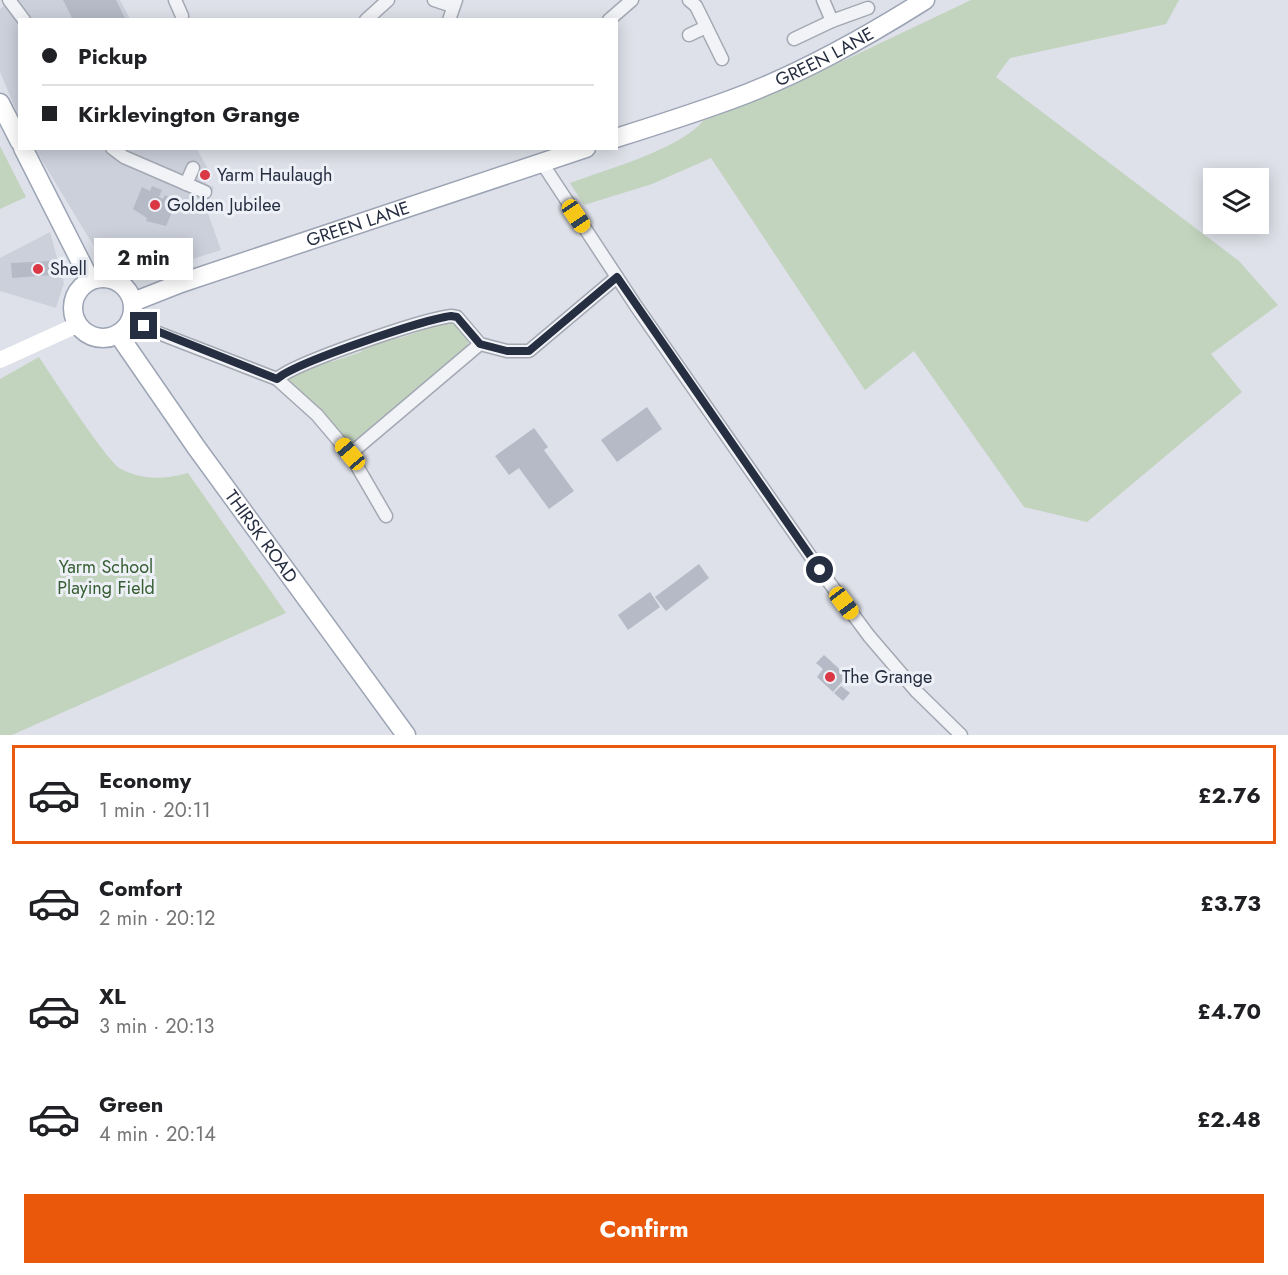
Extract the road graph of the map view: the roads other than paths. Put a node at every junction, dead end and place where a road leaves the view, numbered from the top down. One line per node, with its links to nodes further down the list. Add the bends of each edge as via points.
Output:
1 (9, 0): 12 (street)
2 (175, 0): 11 (street)
3 (388, 0): 13 (street)
4 (434, 0): 9 (street)
5 (632, 0): 15 (street)
6 (689, 0): 17 (street)
7 (823, 0): 16 (street)
8 (925, 0): 22 (main road, GREEN LANE, via 852,44 786,77)
9 (454, 3): 14 (street)
10 (868, 8): 16 (street)
11 (182, 16)
12 (22, 18)
13 (368, 18)
14 (450, 18)
15 (611, 18)
16 (832, 21): 19 (street)
17 (706, 27): 18 (street); 20 (street)
18 (689, 35)
19 (794, 39)
20 (722, 59)
21 (0, 103): 23 (main road)
22 (618, 137)
23 (18, 138)
24 (24, 150): 32 (main road)
25 (114, 150): 29 (street)
26 (580, 150): 27 (main road, GREEN LANE)
27 (542, 163): 31 (street); 33 (main road, GREEN LANE)
28 (193, 168): 29 (street)
29 (186, 184): 30 (street)
30 (205, 192)
31 (617, 277): 36 (street, via 529,351 507,351); 42 (street, via 869,636 917,692)
32 (90, 280): 33 (main road, via 112,279 129,292); 34 (main road, via 76,293 73,302)
33 (133, 302): 35 (main road)
34 (77, 325): 35 (main road, via 96,338 107,338); 37 (main road)
35 (131, 328): 38 (street); 41 (main road, THIRSK ROAD, via 196,447)
36 (480, 344): 38 (street, via 457,317 445,316 285,371); 39 (street)
37 (0, 360)
38 (277, 379): 39 (street, via 317,415)
39 (350, 454): 40 (street)
40 (386, 516)
41 (406, 735)
42 (962, 735)

